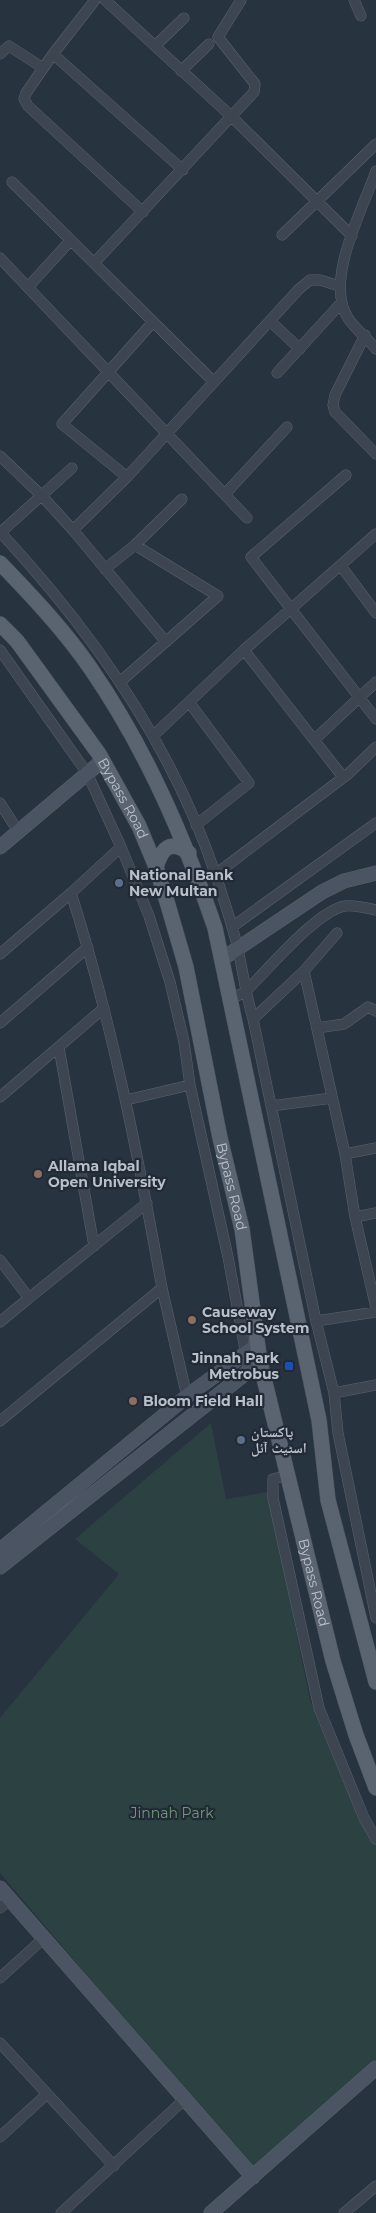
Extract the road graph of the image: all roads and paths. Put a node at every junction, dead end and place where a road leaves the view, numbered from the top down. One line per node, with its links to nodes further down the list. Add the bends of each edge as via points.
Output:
1 (96, 0): 10 (street)
2 (105, 0): 8 (street)
3 (241, 0): 13 (street, via 218,37 256,88)
4 (354, 0): 5 (street)
5 (361, 16)
6 (184, 18): 8 (street)
7 (210, 44): 12 (street)
8 (155, 46): 12 (street)
9 (0, 54): 11 (street, via 9,46)
10 (53, 54): 11 (street); 15 (street)
11 (43, 68): 19 (street, via 26,93 24,99 28,106)
12 (181, 71): 13 (street)
13 (231, 116): 15 (street); 18 (street)
14 (376, 144): 18 (street)
15 (183, 170): 19 (street)
16 (376, 171): 21 (street)
17 (12, 182): 22 (street)
18 (316, 201): 20 (street); 21 (street)
19 (143, 212): 24 (street)
20 (282, 234)
21 (352, 236): 25 (street)
22 (71, 240): 24 (street); 26 (street)
23 (0, 258): 26 (street)
24 (94, 263): 29 (street)
25 (339, 286): 27 (street); 28 (street, via 310,280)
26 (28, 287): 33 (street)
27 (342, 302): 30 (street, via 348,318); 31 (street)
28 (270, 321): 31 (street); 35 (street)
29 (153, 322): 33 (street); 35 (street)
30 (365, 335): 32 (street); 38 (street, via 335,395 333,406)
31 (300, 349): 34 (street)
32 (376, 349)
33 (108, 371): 37 (street); 42 (street, via 62,424)
34 (277, 373)
35 (214, 382): 37 (street)
36 (287, 427): 43 (street)
37 (167, 433): 42 (street); 43 (street)
38 (376, 454)
39 (0, 456): 44 (street)
40 (72, 468): 44 (street)
41 (346, 475): 54 (street, via 251,557)
42 (126, 477): 47 (street)
43 (225, 494): 46 (street)
44 (41, 495): 47 (street); 48 (street)
45 (182, 500): 50 (street)
46 (247, 518)
47 (73, 530): 53 (street)
48 (0, 533): 60 (street, via 72,617)
49 (376, 534): 52 (street)
50 (135, 545): 53 (street); 57 (street, via 218,596)
51 (0, 562): 73 (main road, via 91,668 130,730)
52 (341, 566): 54 (street); 55 (street)
53 (105, 569): 57 (street)
54 (291, 610): 59 (street); 62 (street)
55 (376, 613)
56 (0, 624): 68 (main road, Bypass Road, via 18,641)
57 (166, 642): 60 (street)
58 (0, 650): 69 (street)
59 (244, 650): 63 (street); 66 (street)
60 (120, 681): 65 (street)
61 (376, 682): 62 (street)
62 (359, 699): 64 (street); 66 (street)
63 (190, 702): 65 (street); 74 (street, via 249,783)
64 (376, 719)
65 (154, 735): 74 (street)
66 (314, 740): 70 (street)
67 (376, 747): 70 (street)
68 (102, 761): 69 (street); 76 (main road, Bypass Road)
69 (87, 773): 75 (street); 78 (street)
70 (343, 777): 82 (street)
71 (0, 803): 75 (street)
72 (376, 823): 85 (street)
73 (176, 824): 76 (main road, via 173,835 166,841 157,842); 79 (main road)
74 (196, 825): 82 (street)
75 (18, 831): 77 (street)
76 (143, 836): 80 (main road, Bypass Road)
77 (0, 847)
78 (121, 847): 83 (street); 99 (street, via 149,916 170,982)
79 (189, 854): 80 (main road, via 177,846 170,846 163,851); 90 (main road, via 216,928)
80 (156, 867): 118 (main road, Bypass Road, via 186,967 242,1229)
81 (376, 873): 88 (street, via 344,881 322,892)
82 (216, 874): 85 (street)
83 (71, 893): 87 (street); 89 (street)
84 (376, 910): 92 (street, via 345,906 330,912)
85 (232, 926): 88 (street)
86 (337, 933): 91 (street)
87 (88, 947): 93 (street); 96 (street)
88 (238, 950): 90 (street); 92 (street)
89 (0, 954)
90 (222, 959): 92 (main road)
91 (304, 971): 95 (street); 97 (street)
92 (238, 996): 95 (street); 117 (main road)
93 (104, 1008): 98 (street); 102 (street)
94 (376, 1011): 97 (street, via 368,1008 344,1024)
95 (253, 1019): 103 (street)
96 (0, 1023)
97 (317, 1028): 101 (street)
98 (59, 1048): 100 (street); 109 (street)
99 (190, 1085): 102 (street); 118 (street)
100 (0, 1097)
101 (332, 1098): 103 (street); 105 (street)
102 (126, 1100): 106 (street)
103 (271, 1106): 116 (street)
104 (376, 1148): 105 (street)
105 (345, 1154): 108 (street)
106 (147, 1203): 109 (street); 111 (street)
107 (376, 1213): 108 (street)
108 (355, 1217): 113 (street)
109 (94, 1246): 112 (street)
110 (0, 1260): 112 (street)
111 (162, 1288): 121 (street, via 186,1388); 124 (street)
112 (30, 1298): 115 (street)
113 (376, 1308)
114 (376, 1312): 116 (street)
115 (0, 1322)
116 (317, 1326): 117 (street); 122 (street)
117 (302, 1333): 129 (main road, via 319,1420 328,1500)
118 (251, 1348): 119 (main road, Bypass Road); 121 (street)
119 (255, 1366): 123 (street); 125 (main road, Bypass Road)
120 (376, 1385): 122 (street)
121 (191, 1393): 123 (street); 126 (street)
122 (334, 1393): 128 (street, via 338,1433)
123 (210, 1401): 127 (street)
124 (0, 1421)
125 (288, 1475): 131 (main road, Bypass Road, via 333,1661); 132 (street, via 273,1479 273,1498 319,1708 364,1818)
126 (0, 1550)
127 (0, 1567)
128 (376, 1618)
129 (372, 1658): 130 (main road)
130 (376, 1682)
131 (376, 1788)
132 (376, 1839)
133 (0, 1888): 134 (street)
134 (5, 1904): 135 (street)
135 (44, 1938): 136 (street); 140 (street)
136 (0, 1978)
137 (1, 2045): 139 (street)
138 (376, 2068): 143 (street)
139 (47, 2094): 141 (street); 142 (street)
140 (185, 2100): 142 (street); 143 (street)
141 (0, 2137)
142 (114, 2166): 145 (street)
143 (252, 2177): 146 (street)
144 (376, 2186): 147 (street)
145 (61, 2213)
146 (211, 2213)
147 (344, 2213)

